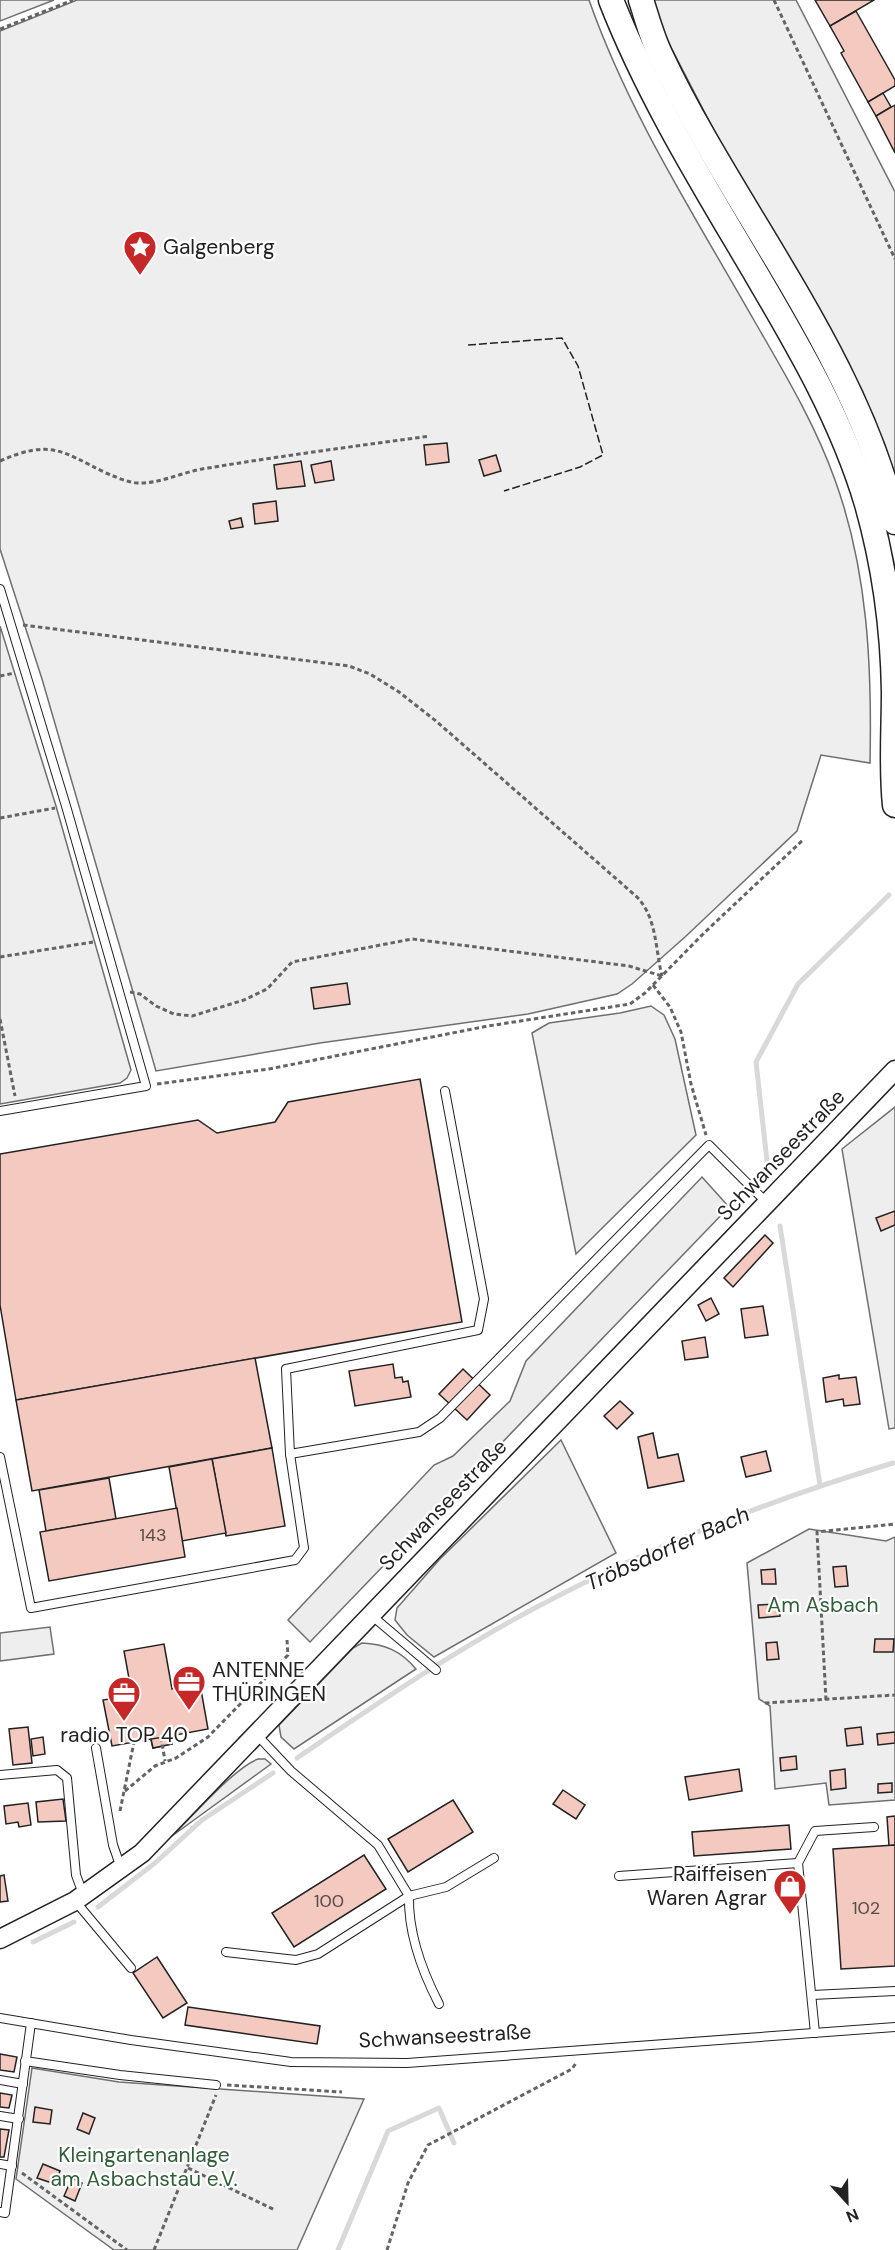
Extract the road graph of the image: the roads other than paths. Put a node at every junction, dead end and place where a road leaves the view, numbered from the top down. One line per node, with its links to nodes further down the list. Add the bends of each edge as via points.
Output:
1 (611, 0): 5 (main road, via 644,75 804,355 845,441 867,504 891,638)
2 (640, 0): 3 (main road, via 660,54 723,173 846,385 874,452)
3 (895, 522)
4 (0, 589): 8 (lane, via 146,1086)
5 (895, 805)
6 (895, 1070): 9 (street, Schwanseestraße)
7 (445, 1091): 10 (lane, via 484,1299 478,1330 286,1370)
8 (0, 1112)
9 (766, 1202): 10 (lane, via 709,1145 440,1418 419,1432); 13 (street, Schwanseestraße)
10 (290, 1454): 12 (lane, via 304,1548 295,1560 31,1608)
11 (0, 1457): 12 (lane)
12 (2, 1479)
13 (370, 1614): 14 (lane); 15 (street, Schwanseestraße)
14 (436, 1670)
15 (255, 1734): 21 (street, Schwanseestraße); 23 (lane, via 291,1771 378,1845)
16 (96, 1748): 21 (lane, via 113,1845)
17 (0, 1775): 24 (lane, via 57,1770 67,1778)
18 (874, 1827): 20 (lane, via 815,1831)
19 (495, 1858): 23 (lane, via 447,1887)
20 (798, 1863): 22 (lane); 29 (lane)
21 (122, 1870): 24 (street, Schwanseestraße)
22 (619, 1876)
23 (409, 1896): 26 (lane, via 318,1954 296,1960); 30 (lane, via 412,1933)
24 (80, 1898): 25 (street, Schwanseestraße); 27 (lane)
25 (0, 1939)
26 (226, 1952)
27 (130, 1968)
28 (895, 1991): 29 (lane)
29 (812, 1995): 34 (lane)
30 (440, 2004)
31 (0, 2018): 32 (lane, Schwanseestraße)
32 (31, 2023): 34 (lane, Schwanseestraße, via 291,2062 407,2063); 35 (lane)
33 (895, 2027): 34 (lane, Schwanseestraße)
34 (815, 2033)
35 (26, 2061): 37 (lane); 38 (lane)
36 (0, 2080): 37 (lane)
37 (22, 2085): 40 (lane)
38 (216, 2085)
39 (0, 2116): 40 (lane)
40 (19, 2119): 42 (lane)
41 (0, 2164): 42 (lane)
42 (12, 2166): 43 (lane, via 5,2213)
43 (0, 2212)

